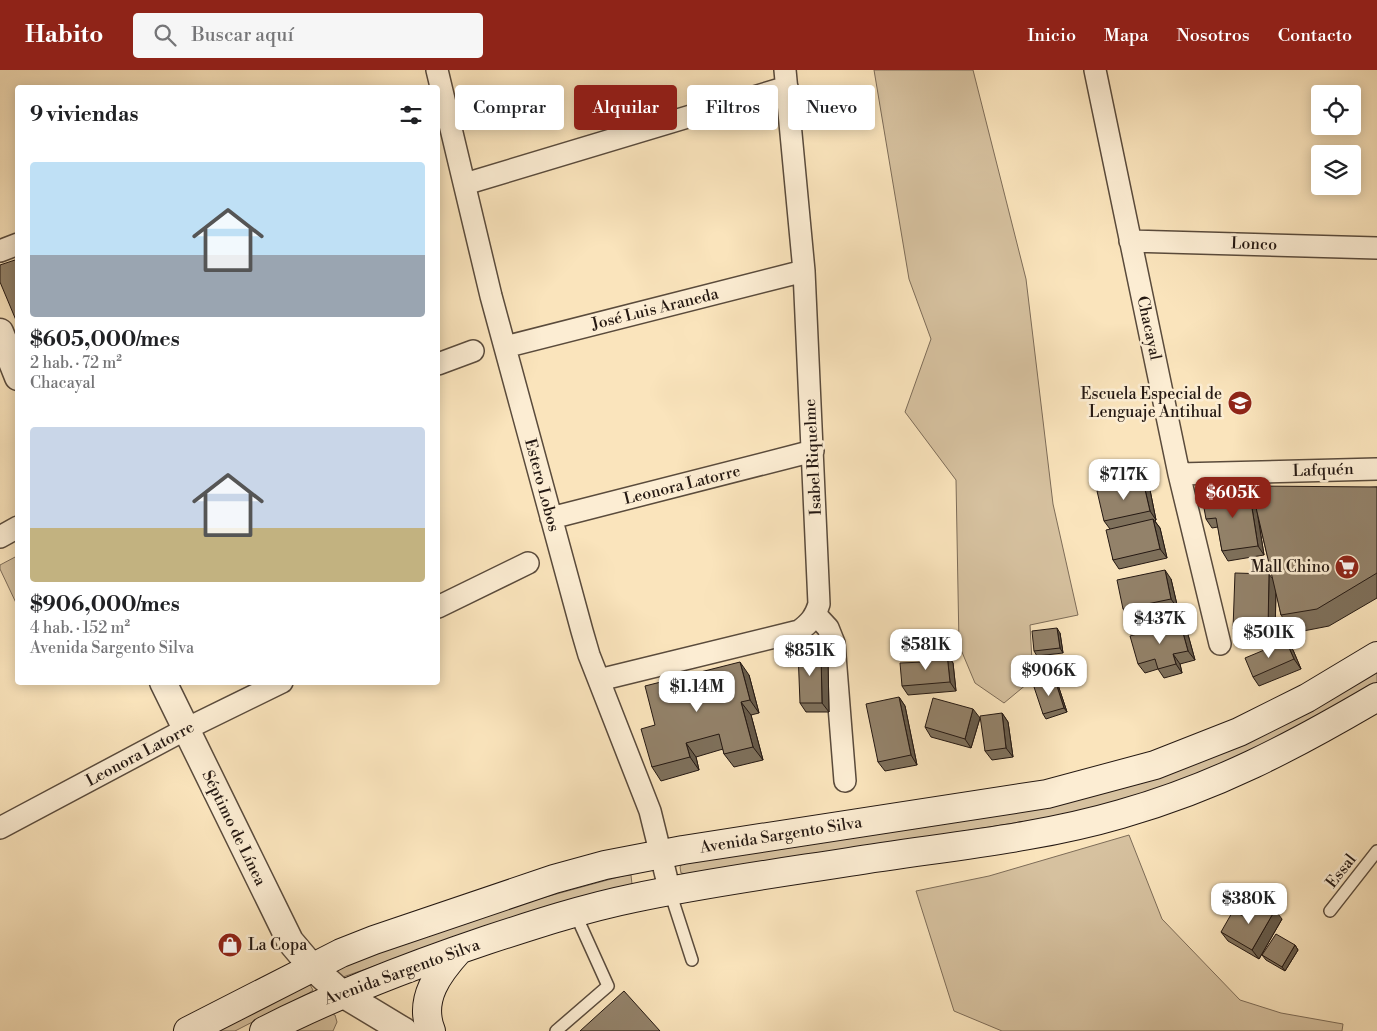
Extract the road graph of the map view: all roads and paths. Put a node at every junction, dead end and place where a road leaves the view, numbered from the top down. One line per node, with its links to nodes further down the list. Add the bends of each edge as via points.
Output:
1 (437, 70): 4 (street, Estero Lobos)
2 (1095, 70): 5 (street, Chacayal)
3 (786, 78): 4 (street); 9 (street, Isabel Riquelme)
4 (465, 184): 11 (street, Estero Lobos)
5 (1130, 241): 7 (street, Lonco); 17 (street, Chacayal)
6 (15, 245): 8 (street)
7 (1377, 248)
8 (0, 250)
9 (804, 271): 11 (street, José Luis Araneda); 15 (street, Isabel Riquelme)
10 (0, 332): 14 (street)
11 (505, 347): 18 (street, Estero Lobos)
12 (473, 351): 13 (street)
13 (440, 363)
14 (15, 369)
15 (813, 452): 18 (street, Leonora Latorre); 23 (street, Isabel Riquelme, via 819,604)
16 (1377, 469): 17 (street, Lafquén)
17 (1179, 474): 24 (street, Chacayal)
18 (551, 518): 26 (street, Estero Lobos, via 584,639)
19 (15, 530): 20 (street)
20 (0, 537)
21 (528, 562): 22 (street)
22 (440, 606)
23 (816, 615): 26 (street, via 799,631); 31 (street, via 828,628 834,643)
24 (1220, 644)
25 (1377, 656): 34 (main road, Avenida Sargento Silva, via 1307,698 1240,732 1190,753 1105,780 1047,794)
26 (599, 680): 34 (street, Estero Lobos, via 650,811)
27 (165, 685): 30 (street, Séptimo de Línea)
28 (276, 685): 30 (street, Leonora Latorre)
29 (1377, 697): 35 (main road, Avenida Sargento Silva, via 1220,781 1124,814 1048,831)
30 (186, 729): 32 (street, Leonora Latorre); 40 (street, Séptimo de Línea, via 282,927)
31 (845, 781)
32 (0, 828)
33 (1377, 850): 36 (lane, Essal)
34 (662, 854): 35 (street, Estero Lobos); 40 (main road, Avenida Sargento Silva, via 624,860 554,879 374,940)
35 (670, 892): 37 (main road, Avenida Sargento Silva); 39 (lane)
36 (1330, 911)
37 (575, 913): 38 (main road, Avenida Sargento Silva); 46 (lane, via 608,986)
38 (459, 950): 41 (main road, Avenida Sargento Silva); 45 (main road, via 444,966 429,994 427,1022)
39 (692, 960)
40 (312, 968): 41 (street, Séptimo de Línea); 42 (main road, Avenida Sargento Silva)
41 (341, 993): 43 (main road, Avenida Sargento Silva); 44 (street, Séptimo de Línea)
42 (188, 1031)
43 (264, 1031)
44 (404, 1031)
45 (431, 1031)
46 (556, 1031)

